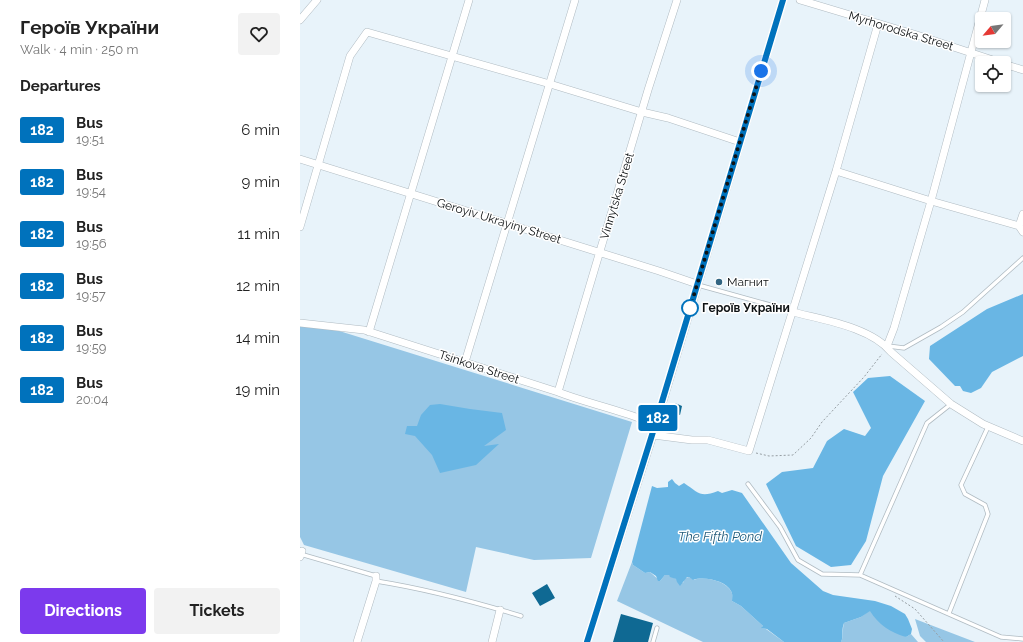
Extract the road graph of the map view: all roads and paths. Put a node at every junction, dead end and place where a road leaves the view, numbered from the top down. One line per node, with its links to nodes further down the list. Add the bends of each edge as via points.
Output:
1 (317, 0): 8 (street)
2 (469, 0): 11 (street)
3 (575, 0): 15 (street)
4 (678, 0): 16 (street, Vinnytska Street)
5 (783, 0): 17 (street)
6 (800, 0): 9 (street, Myrhorodska Street)
7 (985, 0): 10 (street)
8 (300, 20)
9 (878, 24): 10 (street, Myrhorodska Street); 20 (street)
10 (972, 53): 12 (street, Myrhorodska Street); 22 (street)
11 (452, 56): 15 (street); 19 (street, via 367,32 350,56); 21 (street)
12 (981, 56)
13 (1011, 66): 14 (street, Myrhorodska Street)
14 (1023, 70)
15 (550, 84): 16 (street); 24 (street)
16 (642, 112): 17 (street); 27 (street, Vinnytska Street)
17 (740, 142): 29 (street)
18 (300, 159): 19 (street, Geroyiv Ukrayiny Street)
19 (318, 165): 21 (street, Geroyiv Ukrayiny Street); 25 (street)
20 (836, 171): 22 (street); 30 (street)
21 (410, 194): 24 (street, Geroyiv Ukrayiny Street); 32 (street)
22 (930, 201): 26 (street); 33 (street, via 894,328)
23 (1023, 214): 26 (street)
24 (507, 224): 27 (street, Geroyiv Ukrayiny Street); 34 (street)
25 (300, 227)
26 (1021, 229)
27 (600, 252): 29 (street, Geroyiv Ukrayiny Street); 35 (street, Vinnytska Street)
28 (1023, 258): 33 (lane, via 963,312 941,327 904,348)
29 (697, 284): 30 (lane); 37 (street)
30 (793, 312): 33 (street, via 865,332); 41 (street)
31 (300, 323): 32 (street, Tsinkova Street)
32 (368, 332): 34 (street, Tsinkova Street)
33 (886, 346): 36 (street); 41 (path, via 864,377 793,455 769,456)
34 (465, 362): 35 (street, Tsinkova Street)
35 (558, 392): 37 (street, Tsinkova Street)
36 (951, 404): 38 (street); 44 (lane, via 927,423)
37 (656, 424): 39 (street)
38 (988, 427): 40 (street); 48 (lane, via 961,485 965,494 985,505 988,514)
39 (652, 435): 41 (street, via 708,440); 54 (street)
40 (1023, 441)
41 (749, 451)
42 (748, 484): 44 (lane, via 780,527 798,560 822,574)
43 (301, 554): 45 (lane)
44 (860, 575): 48 (lane)
45 (376, 578): 47 (lane); 52 (street)
46 (890, 594): 56 (path, via 915,609)
47 (500, 610): 49 (lane); 53 (street)
48 (949, 613): 51 (lane, via 1001,637)
49 (521, 616)
50 (657, 628): 55 (lane)
51 (1023, 639)
52 (357, 642)
53 (492, 642)
54 (587, 642)
55 (653, 642)
56 (944, 642)

